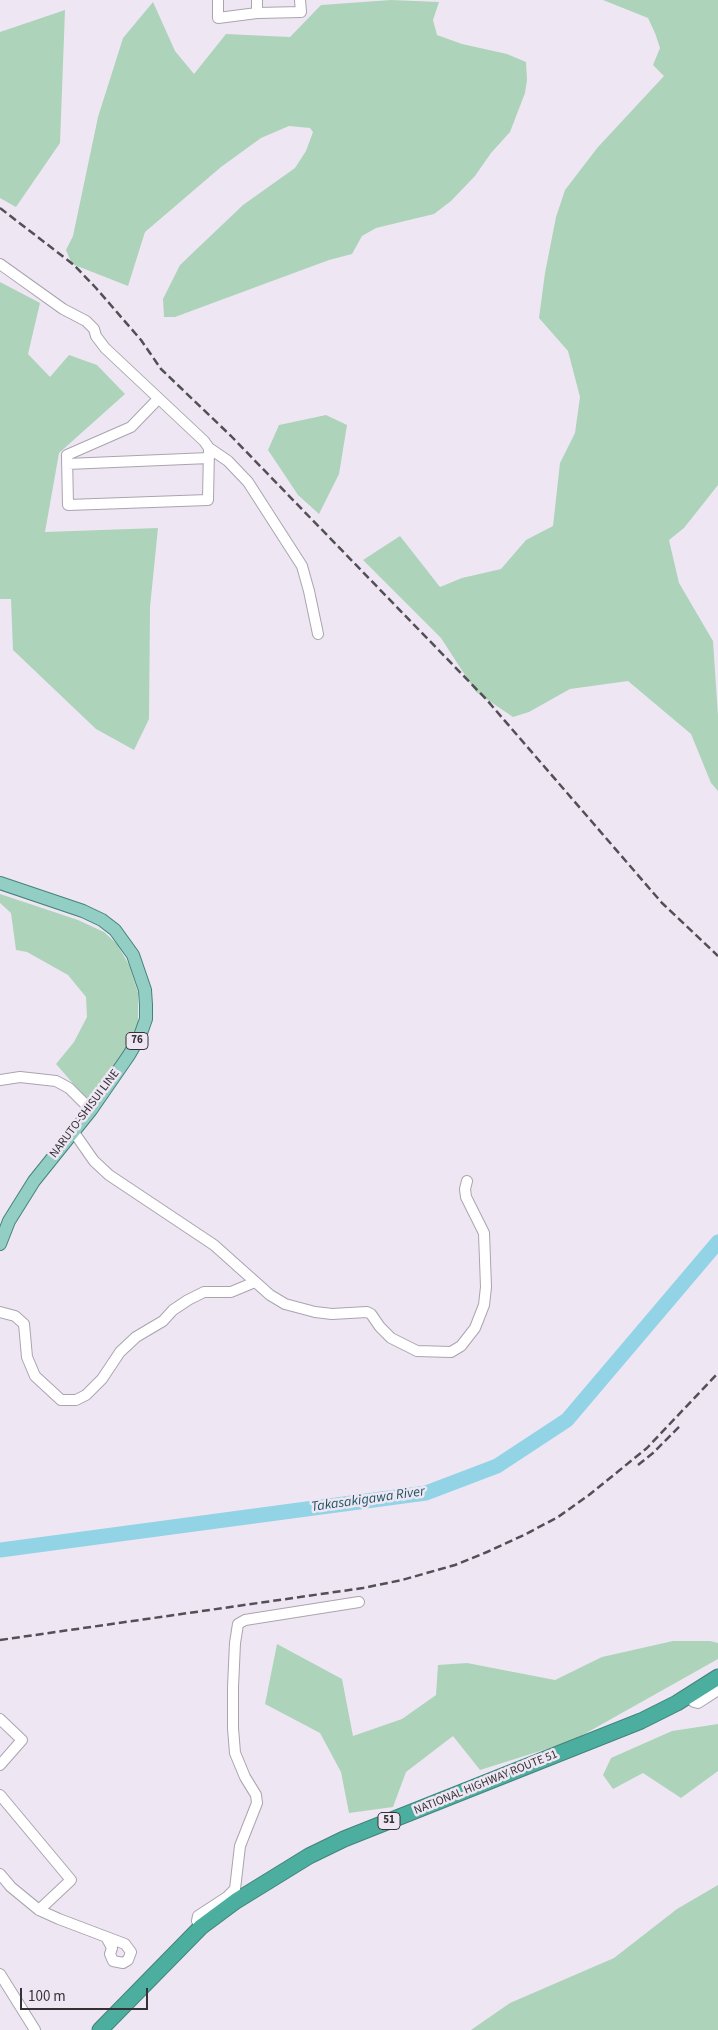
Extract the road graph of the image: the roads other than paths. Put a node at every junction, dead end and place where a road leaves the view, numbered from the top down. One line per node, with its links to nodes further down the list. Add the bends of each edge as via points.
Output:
1 (218, 0): 4 (street, via 218,18)
2 (257, 0): 4 (street)
3 (300, 0): 4 (street, via 300,12)
4 (257, 13)
5 (0, 264): 6 (street, via 63,309 86,320 106,348)
6 (158, 399): 7 (street, via 204,441); 8 (street, via 131,427 67,455)
7 (209, 453): 8 (street); 8 (street, via 208,500 68,504); 9 (street, via 228,461 248,482 302,566)
8 (67, 464)
9 (318, 634)
10 (0, 883): 12 (main road, NARUTO-SHISUI LINE / 76, via 102,920 115,930 133,955 145,990 146,1019 129,1055)
11 (0, 1080): 12 (street, via 20,1077 56,1082 69,1088)
12 (91, 1110): 13 (main road, NARUTO-SHISUI LINE / 76)
13 (73, 1131): 15 (main road, NARUTO-SHISUI LINE / 76, via 19,1204); 16 (street, via 94,1161 109,1175 214,1245)
14 (467, 1181): 16 (street, via 466,1197 484,1233 486,1287 484,1305 475,1328 461,1346 451,1352 417,1351 391,1338 367,1312 332,1314 285,1304)
15 (0, 1244)
16 (255, 1282): 17 (street, via 230,1292 204,1292 188,1300 164,1321 136,1337 120,1352 102,1379 76,1400 61,1400 35,1376 27,1357 24,1324 14,1316)
17 (0, 1312)
18 (359, 1602): 27 (street, via 245,1620 238,1624 233,1728 236,1753 257,1803 240,1846 235,1889 198,1916)
19 (718, 1677): 21 (highway, NATIONAL HIGHWAY ROUTE 51 / 51)
20 (718, 1690): 21 (street, via 698,1703)
21 (688, 1696): 27 (highway, NATIONAL HIGHWAY ROUTE 51 / 51, via 641,1721 344,1839 278,1875)
22 (0, 1719): 23 (street, via 22,1740)
23 (0, 1765)
24 (0, 1795): 26 (street, via 71,1880)
25 (0, 1874): 26 (street)
26 (39, 1910): 28 (street)
27 (201, 1927): 31 (highway, NATIONAL HIGHWAY ROUTE 51 / 51)
28 (106, 1937)
29 (0, 1974): 30 (street)
30 (35, 2030)
31 (100, 2030)

